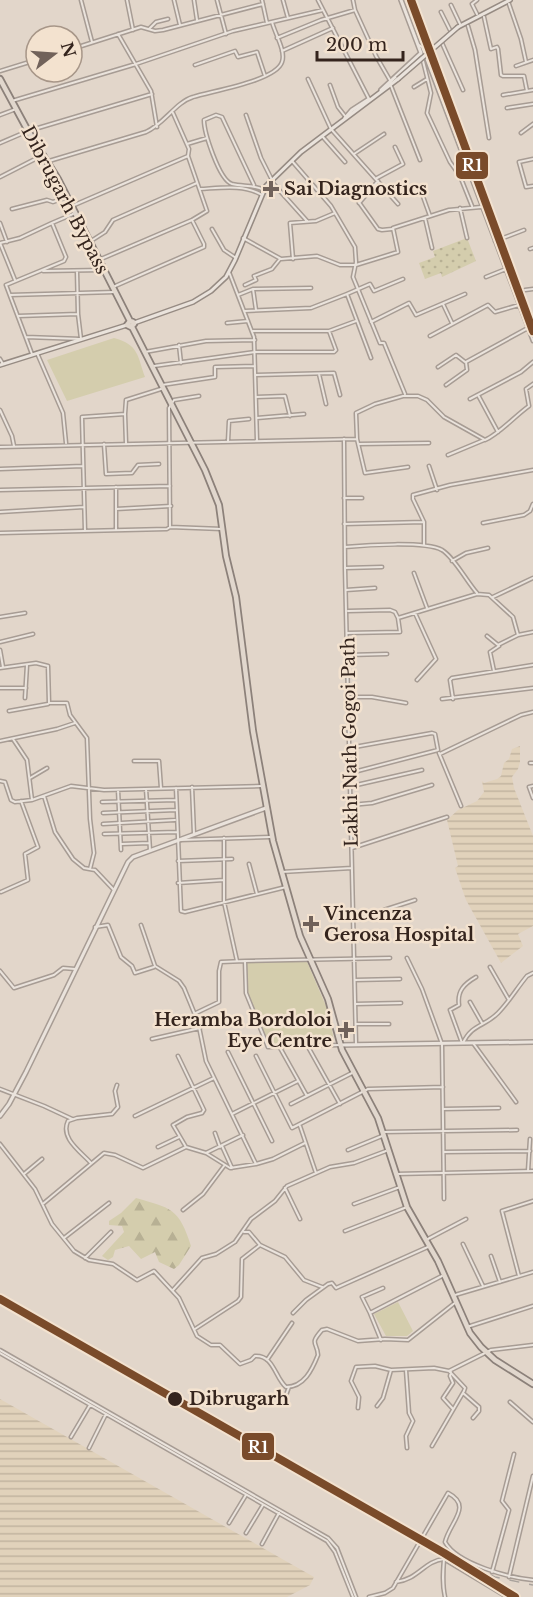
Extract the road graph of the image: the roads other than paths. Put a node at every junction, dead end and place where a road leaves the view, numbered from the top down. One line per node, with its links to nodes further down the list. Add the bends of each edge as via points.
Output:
1 (81, 0): 36 (street)
2 (127, 0): 31 (street)
3 (174, 0): 26 (street)
4 (194, 0): 23 (street)
5 (217, 0): 18 (street)
6 (283, 0): 22 (street)
7 (318, 0): 14 (street)
8 (401, 0): 37 (street)
9 (477, 0): 17 (street, via 472,4)
10 (355, 1): 15 (street)
11 (263, 2): 18 (street); 25 (street)
12 (509, 2): 27 (street); 43 (street)
13 (451, 5): 27 (street)
14 (323, 10): 20 (street); 22 (street)
15 (355, 10): 20 (street); 53 (street)
16 (441, 12): 32 (street)
17 (477, 14)
18 (221, 15): 23 (street); 34 (street)
19 (484, 17): 58 (street, via 491,49 498,49 501,75 524,76)
20 (328, 18): 29 (street); 35 (street)
21 (168, 19): 30 (street)
22 (288, 19): 24 (street)
23 (197, 20): 26 (street)
24 (272, 22): 25 (street); 35 (street)
25 (267, 23): 34 (street)
26 (180, 25): 30 (street, via 158,31)
27 (459, 26): 53 (street, bridge)
28 (468, 26): 78 (street, via 476,50)
29 (333, 28): 40 (street); 61 (street)
30 (149, 29): 31 (street)
31 (133, 30): 33 (street)
32 (450, 30)
33 (118, 34): 36 (street); 45 (street)
34 (226, 34): 45 (street)
35 (277, 38): 40 (street)
36 (92, 42): 39 (street)
37 (417, 43): 41 (street); 106 (street, via 422,47)
38 (442, 43): 56 (street)
39 (84, 45)
40 (282, 51): 49 (street, via 279,67)
41 (420, 53): 51 (street); 53 (street)
42 (533, 60): 43 (street)
43 (526, 62): 47 (street)
44 (24, 64): 48 (street)
45 (136, 64): 59 (street); 62 (street)
46 (195, 65): 49 (street, via 235,51 238,57 257,52)
47 (516, 66)
48 (0, 71)
49 (265, 76): 66 (street, via 190,98)
50 (308, 79): 72 (street)
51 (427, 79): 55 (street); 105 (street, via 431,96 427,112)
52 (0, 80): 62 (main road, Dibrugarh Bypass)
53 (391, 84): 61 (street); 86 (street)
54 (330, 85): 69 (street)
55 (414, 87)
56 (464, 90)
57 (533, 90): 58 (street)
58 (527, 92): 60 (street)
59 (152, 94): 71 (street); 73 (street)
60 (503, 95)
61 (370, 100): 69 (street)
62 (12, 101): 65 (main road, Dibrugarh Bypass)
63 (533, 104): 64 (street)
64 (507, 108)
65 (16, 109): 67 (street); 73 (main road, Dibrugarh Bypass)
66 (173, 113): 71 (street); 80 (street)
67 (0, 115)
68 (246, 115): 92 (street)
69 (345, 117): 72 (street)
70 (533, 124): 74 (street)
71 (157, 128): 88 (street)
72 (331, 129): 76 (street); 82 (street)
73 (28, 131): 79 (street); 83 (main road, Dibrugarh Bypass)
74 (521, 133)
75 (384, 134): 82 (street)
76 (322, 136): 87 (street); 89 (street)
77 (207, 138): 80 (street); 94 (street, via 227,182); 94 (street, via 203,121 219,115)
78 (489, 138)
79 (0, 143)
80 (187, 144): 84 (street)
81 (394, 147): 91 (street, via 403,164)
82 (354, 154): 91 (street)
83 (43, 155): 88 (main road, Dibrugarh Bypass); 90 (street)
84 (188, 156): 93 (street); 104 (street)
85 (533, 159): 95 (street, via 519,162 526,187)
86 (420, 160)
87 (292, 161): 92 (street); 110 (street)
88 (48, 162): 101 (main road, Dibrugarh Bypass)
89 (345, 162)
90 (0, 177)
91 (377, 179): 102 (street); 103 (street)
92 (272, 180): 98 (street); 114 (street)
93 (197, 183): 97 (street); 124 (street, via 115,220)
94 (254, 185): 98 (street)
95 (533, 186)
96 (348, 187): 102 (street)
97 (200, 189): 100 (street, via 243,188); 113 (street, via 207,211)
98 (264, 190): 100 (street)
99 (421, 191): 111 (street)
100 (262, 195): 120 (street)
101 (67, 197): 104 (main road, Dibrugarh Bypass); 108 (street)
102 (360, 203): 118 (street, via 379,230)
103 (398, 204)
104 (72, 206): 109 (main road, Dibrugarh Bypass)
105 (473, 207): 106 (street); 107 (street)
106 (482, 207): 122 (street)
107 (460, 208): 111 (street); 121 (street)
108 (12, 209)
109 (75, 213): 116 (street); 124 (main road, Dibrugarh Bypass)
110 (335, 213): 114 (street); 130 (street, via 355,247)
111 (430, 216): 112 (street)
112 (425, 218): 118 (street); 125 (street)
113 (192, 220): 129 (street); 143 (street, via 204,247)
114 (308, 222): 128 (street, via 289,224)
115 (0, 223): 123 (street)
116 (52, 223): 123 (street); 133 (street, via 66,259)
117 (212, 229): 126 (street, via 224,250)
118 (392, 229): 130 (street, via 398,252)
119 (524, 230): 122 (street)
120 (243, 238): 126 (street); 127 (street)
121 (467, 238)
122 (495, 241): 131 (street)
123 (8, 242): 138 (street, via 0,243)
124 (89, 242): 129 (main road, Dibrugarh Bypass)
125 (432, 248)
126 (236, 258): 135 (street)
127 (280, 259): 128 (street); 139 (street, via 272,269 254,276 256,280)
128 (293, 259): 130 (street, via 317,256 338,265)
129 (98, 260): 132 (main road, Dibrugarh Bypass)
130 (356, 265): 144 (street, via 353,277)
131 (506, 269): 136 (street); 152 (street)
132 (103, 270): 134 (street); 143 (main road, Dibrugarh Bypass)
133 (40, 271): 134 (street); 138 (street)
134 (77, 271): 146 (street)
135 (229, 272): 150 (street); 162 (street, via 211,291 193,302)
136 (486, 277)
137 (403, 279): 144 (street, via 374,291 370,284)
138 (15, 281): 149 (street, via 6,285)
139 (245, 285)
140 (311, 288): 141 (street)
141 (253, 289): 150 (street); 154 (street)
142 (533, 289): 145 (street)
143 (114, 290): 146 (street); 162 (main road, Dibrugarh Bypass)
144 (357, 290): 147 (street); 160 (street)
145 (525, 290)
146 (78, 293): 149 (street); 155 (street)
147 (347, 294): 154 (street, via 311,308); 158 (street)
148 (465, 294): 151 (street)
149 (9, 295): 156 (street)
150 (238, 295): 153 (street)
151 (443, 304): 160 (street, via 416,315 409,303); 161 (street)
152 (519, 305): 161 (street, via 495,312 488,305); 163 (street)
153 (245, 311): 154 (street); 157 (street)
154 (256, 311)
155 (78, 314): 156 (street); 168 (street)
156 (18, 316): 167 (street)
157 (248, 321): 159 (street); 164 (street)
158 (356, 321): 165 (street); 176 (street)
159 (227, 322)
160 (371, 322): 193 (street, via 380,343 384,343)
161 (452, 322): 166 (street)
162 (131, 324): 168 (street); 172 (main road, Dibrugarh Bypass)
163 (528, 328): 170 (street); 178 (street)
164 (253, 331): 165 (street); 169 (street)
165 (329, 331): 173 (street, via 334,352)
166 (430, 336)
167 (26, 337): 168 (street); 175 (street)
168 (81, 339): 174 (street)
169 (255, 340): 171 (street); 173 (street)
170 (533, 341)
171 (179, 345): 172 (street); 180 (street)
172 (145, 352): 183 (main road, Dibrugarh Bypass)
173 (255, 352): 180 (street); 182 (street)
174 (37, 353): 175 (street); 217 (street, via 63,413)
175 (32, 354): 181 (street)
176 (371, 358)
177 (0, 359): 181 (street)
178 (465, 362): 184 (street, via 456,355); 188 (street, via 467,370)
179 (533, 362): 191 (street)
180 (181, 363): 183 (street)
181 (1, 365)
182 (255, 366): 186 (street); 189 (street, via 215,367 214,376)
183 (153, 367): 189 (main road, Dibrugarh Bypass)
184 (438, 367)
185 (319, 374): 186 (street); 190 (street, via 334,373); 197 (street)
186 (256, 375): 194 (street)
187 (533, 384): 204 (street, via 526,389 529,406)
188 (446, 385)
189 (163, 386): 196 (main road, Dibrugarh Bypass); 199 (street, via 126,400)
190 (340, 395)
191 (478, 395): 195 (street); 204 (street)
192 (199, 396): 196 (street)
193 (405, 396): 206 (street, via 359,410); 207 (street, via 423,397 444,417)
194 (256, 397): 201 (street, via 285,396); 202 (street)
195 (470, 399)
196 (171, 403): 212 (street); 213 (main road, Dibrugarh Bypass)
197 (326, 404)
198 (0, 410): 218 (street)
199 (125, 414): 211 (street); 214 (street, via 83,416)
200 (304, 414): 201 (street)
201 (290, 416): 202 (street)
202 (257, 418): 209 (street)
203 (249, 419): 208 (street, via 229,422)
204 (498, 432): 207 (street)
205 (344, 439): 206 (street); 209 (street); 232 (street, Lakhi Nath Gogoi Path)
206 (357, 439): 216 (street)
207 (485, 440): 220 (street)
208 (228, 441): 209 (street); 213 (street)
209 (257, 441)
210 (429, 442): 216 (street)
211 (126, 443): 212 (street); 215 (street)
212 (168, 443): 213 (street); 227 (street)
213 (192, 443): 244 (main road, Dibrugarh Bypass, via 213,488)
214 (83, 444): 215 (street); 217 (street); 222 (street)
215 (104, 444): 221 (street, via 106,474 132,473 138,465)
216 (359, 444): 224 (street, via 365,473)
217 (66, 445): 218 (street)
218 (14, 446): 219 (street)
219 (0, 447)
220 (448, 455)
221 (159, 464)
222 (83, 466): 225 (street); 229 (street)
223 (429, 466): 231 (street)
224 (408, 467)
225 (0, 469)
226 (533, 470): 231 (street)
227 (170, 486): 228 (street); 235 (street)
228 (116, 487): 229 (street); 237 (street)
229 (84, 488): 230 (street); 236 (street)
230 (0, 490)
231 (436, 490): 239 (street, via 412,495)
232 (344, 498): 233 (street); 241 (street, Lakhi Nath Gogoi Path)
233 (362, 498)
234 (533, 504): 240 (street, via 524,515)
235 (171, 506): 237 (street); 242 (street)
236 (84, 507): 238 (street); 245 (street)
237 (116, 508): 243 (street)
238 (0, 512)
239 (424, 522): 241 (street); 247 (street)
240 (483, 523)
241 (344, 524): 248 (street, Lakhi Nath Gogoi Path)
242 (170, 527): 243 (street); 244 (street)
243 (117, 530): 245 (street)
244 (222, 530): 302 (main road, Dibrugarh Bypass, via 236,597)
245 (85, 531): 246 (street)
246 (0, 533)
247 (424, 545): 248 (street); 250 (street, via 442,551)
248 (345, 547): 252 (street, Lakhi Nath Gogoi Path)
249 (488, 548): 250 (street, via 465,553)
250 (452, 561): 257 (street)
251 (382, 567): 252 (street)
252 (345, 568): 256 (street, Lakhi Nath Gogoi Path)
253 (414, 573): 259 (street)
254 (533, 578): 258 (street)
255 (375, 588): 256 (street)
256 (346, 590): 260 (street, Lakhi Nath Gogoi Path)
257 (477, 594): 258 (street); 259 (street)
258 (493, 597): 268 (street, via 513,617)
259 (427, 608): 262 (street)
260 (347, 611): 264 (street, via 390,610); 266 (street, Lakhi Nath Gogoi Path)
261 (25, 613): 263 (street)
262 (415, 613): 264 (street); 279 (street, via 436,659)
263 (0, 617)
264 (398, 618): 266 (street, via 400,632)
265 (533, 632): 268 (street)
266 (347, 633): 274 (street, Lakhi Nath Gogoi Path)
267 (33, 634): 270 (street)
268 (518, 635): 271 (street)
269 (487, 636): 271 (street)
270 (0, 642)
271 (500, 645): 278 (street, via 490,652)
272 (0, 650): 277 (street)
273 (387, 654): 274 (street)
274 (348, 655): 283 (street, Lakhi Nath Gogoi Path)
275 (27, 665): 277 (street); 281 (street); 287 (street, via 48,666)
276 (533, 665): 278 (street)
277 (1, 668)
278 (494, 671): 286 (street, via 451,678)
279 (417, 680)
280 (0, 688): 281 (street)
281 (26, 688): 284 (street)
282 (533, 688): 286 (street)
283 (348, 697): 288 (street); 294 (street, Lakhi Nath Gogoi Path)
284 (25, 698)
285 (442, 699): 286 (street)
286 (453, 699)
287 (49, 703): 289 (street); 291 (street, via 67,703)
288 (406, 703)
289 (9, 711)
290 (533, 712): 295 (street)
291 (75, 723): 292 (street); 309 (street, via 87,738)
292 (13, 739): 293 (street); 300 (street, via 27,760)
293 (0, 741)
294 (350, 748): 295 (street, via 432,733); 299 (street, Lakhi Nath Gogoi Path)
295 (439, 752): 299 (street); 321 (street)
296 (134, 761): 307 (street, via 159,761)
297 (47, 768): 300 (street)
298 (422, 770): 303 (street)
299 (350, 772): 303 (street, Lakhi Nath Gogoi Path)
300 (30, 778): 314 (street)
301 (0, 781): 316 (street, via 5,782 13,801)
302 (262, 786): 306 (street); 322 (main road, Dibrugarh Bypass)
303 (351, 786): 320 (street, Lakhi Nath Gogoi Path)
304 (432, 786): 320 (street)
305 (533, 786): 313 (street, via 529,788)
306 (192, 787): 308 (street); 336 (street)
307 (161, 788): 308 (street); 310 (street)
308 (176, 788): 315 (street)
309 (88, 789): 311 (street); 312 (street, via 71,786); 350 (street, via 94,853)
310 (146, 789): 311 (street); 317 (street)
311 (118, 790): 319 (street)
312 (44, 796): 314 (street); 350 (street, via 60,840 74,861)
313 (533, 798)
314 (32, 800): 316 (street)
315 (176, 800): 317 (street); 323 (street)
316 (21, 801): 356 (street, via 38,847 25,855 28,880)
317 (146, 801): 319 (street); 324 (street)
318 (102, 802): 319 (street)
319 (119, 802): 325 (street)
320 (351, 805): 342 (street, Lakhi Nath Gogoi Path)
321 (461, 806)
322 (266, 808): 336 (street); 337 (main road, Dibrugarh Bypass)
323 (176, 810): 324 (street); 328 (street)
324 (147, 811): 325 (street); 329 (street)
325 (119, 812): 326 (street); 330 (street)
326 (104, 813)
327 (447, 817): 342 (street)
328 (177, 820): 329 (street); 333 (street)
329 (148, 821): 330 (street); 332 (street)
330 (120, 823): 331 (street); 334 (street)
331 (103, 824)
332 (148, 832): 333 (street); 334 (street); 340 (street)
333 (177, 832): 339 (street)
334 (121, 833): 335 (street); 341 (street)
335 (104, 834)
336 (194, 834): 339 (street)
337 (272, 837): 338 (street); 351 (main road, Dibrugarh Bypass)
338 (224, 838): 339 (street); 345 (street)
339 (177, 840): 344 (street); 347 (street)
340 (149, 843): 341 (street); 344 (street)
341 (121, 844): 343 (street)
342 (352, 848): 349 (street, Lakhi Nath Gogoi Path)
343 (121, 850)
344 (150, 850): 355 (street, via 128,862)
345 (224, 859): 346 (street); 347 (street); 352 (street)
346 (232, 859)
347 (178, 861): 353 (street)
348 (249, 864): 357 (street)
349 (352, 868): 351 (street); 360 (street, Lakhi Nath Gogoi Path)
350 (90, 869): 355 (street)
351 (281, 872): 354 (main road, Dibrugarh Bypass)
352 (224, 880): 353 (street); 359 (street)
353 (178, 883): 359 (street, via 183,912)
354 (286, 887): 357 (street); 366 (main road, Dibrugarh Bypass)
355 (113, 889): 362 (street)
356 (1, 892)
357 (257, 894): 359 (street)
358 (415, 900): 360 (street)
359 (224, 902): 367 (street)
360 (353, 920): 363 (street, Lakhi Nath Gogoi Path)
361 (141, 925): 369 (street)
362 (95, 927): 369 (street, via 108,924 121,957 135,973); 371 (street)
363 (354, 957): 364 (street); 366 (street); 376 (street, Lakhi Nath Gogoi Path)
364 (390, 958)
365 (407, 958): 391 (street)
366 (310, 960): 368 (street); 393 (main road, Dibrugarh Bypass, via 328,999)
367 (237, 961): 368 (street); 381 (street, via 221,962 219,1000)
368 (244, 961): 394 (street, via 247,999 268,1047)
369 (155, 966): 381 (street, via 181,984)
370 (490, 967): 377 (street)
371 (75, 969): 372 (street, via 63,968 52,976 14,988); 408 (street)
372 (0, 971)
373 (533, 973): 377 (street)
374 (476, 977): 388 (street, via 464,986 459,1005 450,1010)
375 (400, 979): 376 (street)
376 (355, 980): 380 (street, Lakhi Nath Gogoi Path)
377 (509, 1000): 384 (street)
378 (470, 1002): 384 (street)
379 (401, 1003): 380 (street)
380 (355, 1004): 382 (street, Lakhi Nath Gogoi Path)
381 (196, 1013): 385 (street)
382 (356, 1024): 383 (street); 390 (street, Lakhi Nath Gogoi Path)
383 (389, 1024)
384 (482, 1024): 388 (street, via 472,1028)
385 (200, 1028): 386 (street); 399 (street, via 204,1054)
386 (152, 1039)
387 (533, 1042): 389 (street)
388 (462, 1043): 389 (street); 391 (street)
389 (473, 1043): 410 (street)
390 (356, 1044): 391 (street); 393 (street)
391 (442, 1044): 403 (street)
392 (307, 1045): 393 (street); 394 (street); 401 (street)
393 (340, 1045): 398 (main road, Dibrugarh Bypass)
394 (279, 1046): 400 (street)
395 (228, 1052): 411 (street)
396 (178, 1056): 404 (street)
397 (256, 1056): 407 (street)
398 (354, 1072): 401 (street); 406 (main road, Dibrugarh Bypass)
399 (214, 1078): 404 (street); 416 (street)
400 (298, 1081): 407 (street); 409 (street)
401 (329, 1084): 409 (street); 413 (street)
402 (117, 1085): 419 (street, via 118,1107 112,1114)
403 (443, 1087): 406 (street); 415 (street)
404 (193, 1088): 418 (street); 426 (street, via 204,1112 173,1125)
405 (0, 1089): 408 (street)
406 (365, 1091): 413 (street); 424 (main road, Dibrugarh Bypass)
407 (273, 1092): 411 (street); 420 (street, via 290,1126)
408 (14, 1094): 417 (street); 419 (street)
409 (307, 1097): 412 (street)
410 (516, 1102)
411 (253, 1103): 416 (street); 428 (street)
412 (291, 1104)
413 (340, 1104): 420 (street)
414 (499, 1108): 415 (street)
415 (443, 1109): 421 (street)
416 (232, 1114): 425 (street)
417 (0, 1116)
418 (135, 1116)
419 (73, 1119): 440 (street, via 65,1128 66,1136)
420 (300, 1126): 429 (street)
421 (444, 1130): 422 (street); 424 (street); 437 (street)
422 (517, 1130)
423 (215, 1133): 433 (street)
424 (384, 1133): 434 (street); 435 (main road, Dibrugarh Bypass)
425 (243, 1136): 433 (street); 441 (street)
426 (179, 1137): 431 (street); 432 (street)
427 (530, 1140): 436 (street)
428 (272, 1141)
429 (305, 1143): 441 (street); 446 (street)
430 (0, 1144): 448 (street)
431 (158, 1147)
432 (186, 1147): 438 (street); 440 (street, via 143,1168 110,1153)
433 (221, 1147): 438 (street); 443 (street)
434 (348, 1149)
435 (389, 1150): 446 (street); 449 (main road, Dibrugarh Bypass)
436 (530, 1151): 437 (street); 444 (street)
437 (444, 1152): 447 (street)
438 (206, 1153): 442 (street)
439 (42, 1159): 448 (street)
440 (90, 1163): 454 (street)
441 (256, 1164): 443 (street)
442 (224, 1166): 443 (street); 458 (street, via 203,1194)
443 (232, 1169)
444 (528, 1171): 445 (street); 447 (street)
445 (533, 1172)
446 (315, 1173): 451 (street)
447 (444, 1173): 449 (street); 452 (street)
448 (24, 1174): 454 (street)
449 (396, 1174): 450 (main road, Dibrugarh Bypass)
450 (400, 1187): 456 (street); 457 (main road, Dibrugarh Bypass)
451 (285, 1188): 459 (street); 463 (street, via 251,1219)
452 (444, 1199)
453 (533, 1201): 473 (street, via 502,1211)
454 (44, 1203): 464 (street, via 50,1220)
455 (109, 1203): 464 (street)
456 (354, 1204)
457 (407, 1207): 461 (street); 465 (main road, Dibrugarh Bypass)
458 (183, 1210)
459 (300, 1219)
460 (466, 1219): 465 (street)
461 (345, 1231)
462 (111, 1232): 470 (street)
463 (244, 1232): 467 (street, via 249,1232); 478 (street, via 236,1242 202,1258)
464 (64, 1238): 470 (street)
465 (426, 1240): 468 (main road, Dibrugarh Bypass)
466 (463, 1244): 475 (street)
467 (260, 1245): 476 (street, via 281,1254 304,1280); 486 (street, via 242,1259 238,1301)
468 (430, 1246): 472 (main road, Dibrugarh Bypass); 476 (street, via 340,1287 331,1283)
469 (491, 1256): 474 (street)
470 (85, 1258): 478 (street, via 113,1264 137,1281 154,1270)
471 (533, 1272): 473 (street)
472 (445, 1274): 479 (main road, Dibrugarh Bypass); 483 (street)
473 (519, 1276): 474 (street)
474 (500, 1282): 475 (street)
475 (483, 1286): 479 (street)
476 (322, 1287): 482 (street)
477 (383, 1288): 483 (street, via 362,1298)
478 (173, 1290): 486 (street)
479 (453, 1295): 480 (main road, Dibrugarh Bypass)
480 (456, 1302): 485 (main road, Dibrugarh Bypass); 487 (street, via 408,1340)
481 (533, 1306): 485 (street)
482 (293, 1313)
483 (370, 1313): 487 (street)
484 (292, 1323): 491 (street)
485 (467, 1327): 490 (main road, Dibrugarh Bypass)
486 (195, 1330): 491 (street, via 197,1336 211,1345 220,1345 238,1363 259,1355)
487 (381, 1340): 496 (street, via 358,1341 322,1330 314,1340 318,1355 309,1373 305,1380)
488 (533, 1345): 490 (street)
489 (0, 1352): 500 (street)
490 (487, 1353): 494 (street); 495 (main road, Dibrugarh Bypass)
491 (267, 1360): 496 (street, via 279,1381)
492 (391, 1370): 493 (street); 501 (street); 502 (street, via 375,1366 354,1369 351,1381 359,1397)
493 (406, 1370): 494 (street, via 434,1368); 510 (street, via 413,1421 405,1436)
494 (450, 1372): 497 (street, via 465,1388); 503 (street, via 453,1383 443,1398)
495 (533, 1384)
496 (289, 1388): 498 (street)
497 (463, 1393): 503 (street); 505 (street, via 479,1407)
498 (286, 1399)
499 (510, 1402): 506 (street)
500 (90, 1404): 504 (street); 507 (street)
501 (377, 1406)
502 (358, 1408)
503 (453, 1409): 508 (street)
504 (106, 1413): 509 (street); 513 (street)
505 (473, 1418)
506 (533, 1422)
507 (71, 1437)
508 (432, 1446)
509 (89, 1448)
510 (407, 1448)
511 (514, 1454): 520 (street, via 502,1501 509,1510)
512 (533, 1476): 521 (street)
513 (247, 1494): 514 (street); 515 (street); 516 (street)
514 (263, 1505): 515 (street); 517 (street)
515 (280, 1512): 518 (street); 524 (street, via 333,1541)
516 (229, 1523)
517 (246, 1533)
518 (262, 1544)
519 (444, 1559): 523 (street, via 434,1560 409,1580); 526 (street); 527 (street)
520 (492, 1572): 521 (street); 523 (street, via 447,1545 447,1534 461,1504 448,1493)
521 (509, 1577): 522 (street)
522 (533, 1580)
523 (396, 1582): 525 (street, via 386,1593)
524 (355, 1597)
525 (369, 1597)
526 (445, 1597)
527 (507, 1597)

